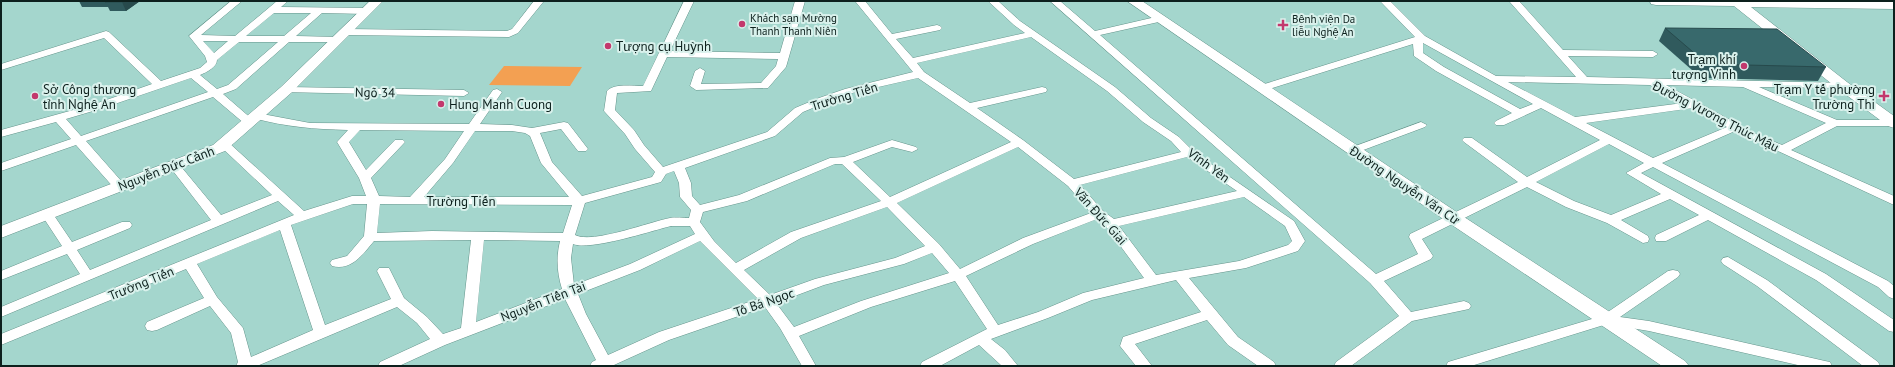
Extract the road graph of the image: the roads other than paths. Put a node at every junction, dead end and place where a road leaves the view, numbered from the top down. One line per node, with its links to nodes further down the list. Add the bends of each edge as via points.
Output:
1 (237, 1): 25 (street, via 194,36)
2 (283, 1): 17 (street)
3 (539, 1): 23 (street, via 515,31 509,34)
4 (689, 1): 30 (street)
5 (800, 1): 32 (street)
6 (860, 1): 24 (street, Văn Đức Giai)
7 (993, 1): 21 (street, Vĩnh Yên)
8 (1055, 1): 22 (street)
9 (1133, 1): 19 (main road, Đường Nguyễn Văn Cừ)
10 (1386, 1): 27 (street)
11 (1514, 1): 29 (street)
12 (1656, 1): 13 (main road)
13 (1665, 1): 14 (main road)
14 (1737, 2): 15 (main road); 44 (main road)
15 (1894, 5)
16 (372, 6): 18 (street); 23 (main road, Nguyễn Đức Cảnh)
17 (273, 10): 18 (street); 26 (street)
18 (319, 11): 28 (street)
19 (1160, 19): 22 (street); 45 (main road, Đường Nguyễn Văn Cừ)
20 (938, 28): 24 (street)
21 (1033, 34): 34 (street); 77 (street, Vĩnh Yên, via 1111,89 1147,120 1175,138)
22 (1093, 34): 127 (street)
23 (342, 36): 28 (street); 46 (main road, Nguyễn Đức Cảnh)
24 (889, 37): 34 (street, Văn Đức Giai)
25 (195, 38): 26 (street); 33 (street)
26 (239, 38): 28 (street); 33 (street)
27 (1420, 38): 39 (street); 45 (street); 54 (street, via 1418,54 1440,69)
28 (286, 39): 49 (street, via 232,86)
29 (1561, 53): 31 (street); 40 (street)
30 (664, 54): 32 (street); 83 (street, via 647,89 612,91 609,111 630,132 639,147)
31 (1653, 54)
32 (784, 56): 36 (street, via 778,70 761,87 696,87)
33 (211, 60): 37 (street, via 204,70)
34 (910, 62): 38 (street, Văn Đức Giai)
35 (1, 67): 43 (street, via 106,34)
36 (700, 71)
37 (192, 74): 43 (street); 49 (street)
38 (920, 74): 53 (street, Văn Đức Giai); 81 (street, Trường Tiến, via 823,100 799,110 771,134)
39 (1494, 79): 40 (street, Đường Vương Thúc Mậu); 51 (street)
40 (1584, 80): 41 (street, Đường Vương Thúc Mậu)
41 (1652, 82): 42 (street); 52 (street, Đường Vương Thúc Mậu)
42 (1742, 83): 44 (street); 59 (street)
43 (160, 85): 55 (street)
44 (1842, 85): 60 (main road)
45 (1262, 88): 75 (main road, Đường Nguyễn Văn Cừ)
46 (286, 90): 50 (street, Ngõ 34); 56 (main road, Nguyễn Đức Cảnh)
47 (1042, 90): 53 (street)
48 (497, 92): 63 (street)
49 (215, 93): 56 (street); 68 (street)
50 (464, 93)
51 (1542, 104): 54 (street); 57 (street)
52 (1695, 104): 57 (street); 64 (street, Đường Vương Thúc Mậu)
53 (968, 107): 71 (street, Văn Đức Giai)
54 (1519, 112): 58 (street)
55 (58, 117): 66 (street); 68 (street)
56 (253, 119): 62 (street, via 299,125); 72 (main road, Nguyễn Đức Cảnh)
57 (1574, 121): 67 (street)
58 (1500, 123)
59 (1835, 123): 60 (street); 76 (street)
60 (1894, 123)
61 (1422, 125): 75 (street)
62 (357, 126): 63 (street); 84 (street, via 343,142)
63 (472, 127): 65 (street, via 518,128); 92 (street, via 449,161)
64 (1736, 127): 76 (street, Đường Vương Thúc Mậu); 79 (street)
65 (532, 131): 73 (street, via 564,125); 93 (street, via 548,163)
66 (1, 134)
67 (1610, 139): 79 (street); 85 (street)
68 (79, 140): 82 (street); 87 (street)
69 (1468, 140): 85 (street)
70 (399, 142): 84 (street)
71 (1019, 142): 86 (street, Văn Đức Giai); 95 (street)
72 (224, 144): 80 (main road, Nguyễn Đức Cảnh); 89 (street)
73 (582, 149)
74 (912, 149): 78 (street, via 892,143)
75 (1354, 150): 101 (main road, Đường Nguyễn Văn Cừ)
76 (1782, 150): 94 (street, Đường Vương Thúc Mậu)
77 (1189, 153): 86 (street); 88 (street, Vĩnh Yên)
78 (845, 161): 95 (street); 99 (street, via 834,160)
79 (1653, 162): 90 (street, via 1632,173); 128 (street)
80 (174, 165): 87 (main road, Nguyễn Đức Cảnh); 103 (street)
81 (678, 166): 83 (street, Trường Tiến); 99 (street, via 685,183 686,197)
82 (1, 167)
83 (661, 172): 93 (street, Trường Tiến, via 657,179)
84 (365, 178): 91 (street)
85 (1525, 181): 101 (street); 102 (street, via 1570,204)
86 (1072, 183): 97 (street, Văn Đức Giai)
87 (119, 186): 96 (main road, Nguyễn Đức Cảnh)
88 (1246, 193): 105 (street); 123 (street, Vĩnh Yên, via 1290,224 1299,241 1293,248 1241,265)
89 (281, 195): 98 (street); 103 (street)
90 (1669, 195): 100 (street); 102 (street)
91 (374, 200): 92 (street, Trường Tiến); 98 (street, Trường Tiến, via 352,200); 110 (street)
92 (414, 200): 93 (street, Trường Tiến)
93 (579, 201): 111 (street)
94 (1894, 201)
95 (889, 202): 115 (street); 119 (street, via 796,235)
96 (47, 214): 107 (main road, Nguyễn Đức Cảnh); 114 (street)
97 (1099, 214): 105 (street, Văn Đức Giai); 122 (street, via 1028,241)
98 (302, 216): 104 (street, Trường Tiến)
99 (695, 216): 109 (street); 111 (street, via 618,236 579,242)
100 (1708, 216): 112 (street); 140 (street, via 1821,277)
101 (1455, 219): 127 (street, via 1415,237 1426,256); 138 (main road, Đường Nguyễn Văn Cừ)
102 (1611, 220): 113 (street)
103 (219, 221): 125 (street)
104 (284, 223): 117 (street, Trường Tiến); 143 (street)
105 (1111, 224): 126 (street, Văn Đức Giai)
106 (126, 225): 114 (street)
107 (1, 232)
108 (478, 236): 110 (street); 111 (street); 141 (street)
109 (701, 236): 119 (street); 129 (street, Nguyễn Tiến Tài, via 635,267)
110 (370, 237): 118 (street, via 352,260)
111 (569, 237): 129 (street, via 564,256 564,274)
112 (1661, 238)
113 (1643, 239)
114 (69, 248): 124 (street); 125 (street)
115 (934, 248): 122 (street); 133 (street, Tô Bá Ngọc, via 899,261 820,282)
116 (1728, 261): 160 (street, via 1762,283)
117 (190, 263): 131 (street); 146 (street, Trường Tiến)
118 (338, 264)
119 (735, 269): 133 (street)
120 (384, 272): 132 (street)
121 (1672, 274): 138 (street)
122 (958, 275): 142 (street); 144 (street, via 866,304)
123 (1179, 275): 126 (street, Vĩnh Yên); 136 (street)
124 (1, 276)
125 (88, 276): 135 (street)
126 (1153, 280): 142 (street, via 1088,296 1043,316)
127 (1375, 280): 137 (street)
128 (1889, 281): 130 (street)
129 (568, 291): 141 (street, Nguyễn Tiến Tài); 148 (street)
130 (1894, 294)
131 (212, 300): 139 (street); 149 (street, via 238,332)
132 (399, 301): 143 (street); 147 (street, via 422,320)
133 (768, 301): 144 (street); 148 (street, Tô Bá Ngọc, via 664,336)
134 (1464, 306): 137 (street)
135 (1, 312)
136 (1210, 314): 154 (street, via 1128,341 1127,346); 155 (street, via 1234,341)
137 (1408, 317): 156 (street)
138 (1608, 319): 157 (street); 158 (main road, Đường Nguyễn Văn Cừ); 159 (street)
139 (152, 326)
140 (1894, 327)
141 (468, 330): 147 (street, Nguyễn Tiến Tài)
142 (995, 331): 145 (street)
143 (321, 333): 149 (street)
144 (791, 334): 151 (street)
145 (980, 338): 152 (street); 153 (street)
146 (1, 340)
147 (440, 341): 150 (street, Nguyễn Tiến Tài)
148 (603, 365)
149 (245, 366)
150 (385, 366)
151 (809, 366)
152 (927, 366)
153 (1011, 366)
154 (1145, 366)
155 (1269, 366)
156 (1341, 366)
157 (1453, 366)
158 (1678, 366)
159 (1825, 366)
160 (1873, 366)

